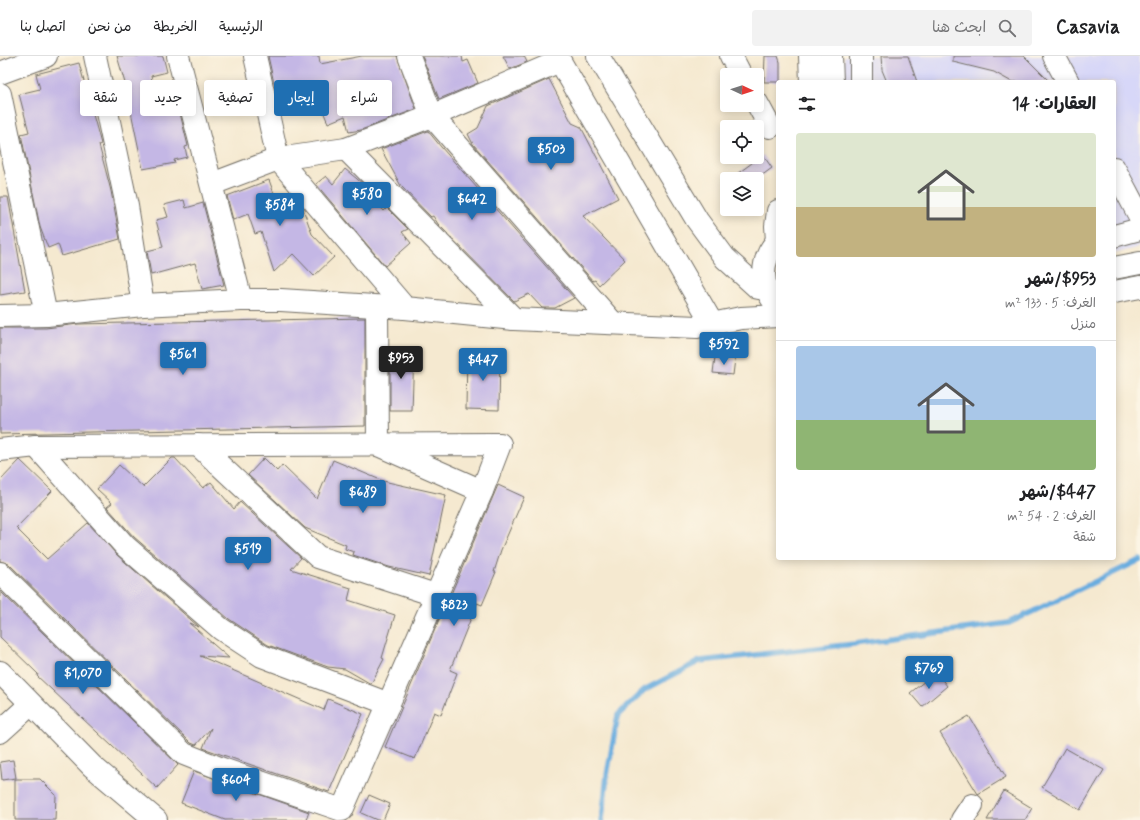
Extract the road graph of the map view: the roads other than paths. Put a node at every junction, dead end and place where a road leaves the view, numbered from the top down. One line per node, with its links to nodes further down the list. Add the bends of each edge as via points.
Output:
1 (46, 56): 14 (street)
2 (95, 56): 38 (street, via 127,206)
3 (178, 56): 26 (street)
4 (255, 56): 24 (street)
5 (409, 56): 21 (street)
6 (598, 56): 33 (street, via 697,220 726,258)
7 (731, 56): 13 (street)
8 (810, 56): 15 (street)
9 (831, 56): 16 (street)
10 (861, 56): 17 (street)
11 (1054, 56): 18 (street)
12 (559, 58): 21 (street); 45 (street)
13 (737, 68)
14 (0, 73)
15 (811, 80)
16 (832, 80)
17 (861, 80)
18 (1067, 80)
19 (0, 94): 41 (street)
20 (762, 112): 22 (street)
21 (432, 116): 23 (street); 46 (street)
22 (770, 127)
23 (346, 149): 24 (street); 44 (street)
24 (278, 159): 26 (street); 40 (street)
25 (1116, 172): 27 (street)
26 (212, 184): 36 (street)
27 (1140, 217)
28 (1140, 229): 29 (street)
29 (1116, 235)
30 (776, 242): 33 (street, via 769,252)
31 (1140, 263): 32 (street)
32 (1116, 268)
33 (761, 282): 37 (street); 45 (street, via 743,306)
34 (1140, 287): 35 (street)
35 (1116, 292)
36 (241, 300): 38 (street); 39 (street, via 281,300)
37 (776, 303)
38 (143, 305): 41 (street)
39 (377, 307): 40 (street); 48 (street)
40 (405, 308): 44 (street)
41 (46, 315): 42 (street)
42 (0, 316)
43 (776, 316): 45 (street)
44 (514, 319): 46 (street)
45 (718, 322): 46 (street, via 697,327)
46 (613, 323)
47 (198, 445): 48 (street); 49 (street); 53 (street, via 318,556)
48 (378, 445): 51 (street); 51 (street, via 500,444)
49 (36, 446): 50 (street); 56 (street, via 125,546 222,629 262,656)
50 (0, 450)
51 (482, 491): 53 (street)
52 (0, 573): 56 (street, via 184,754 342,810)
53 (435, 595): 56 (street)
54 (0, 672): 55 (street)
55 (31, 704): 57 (street); 58 (street)
56 (389, 704)
57 (0, 732)
58 (138, 813): 59 (street)
59 (156, 820)

